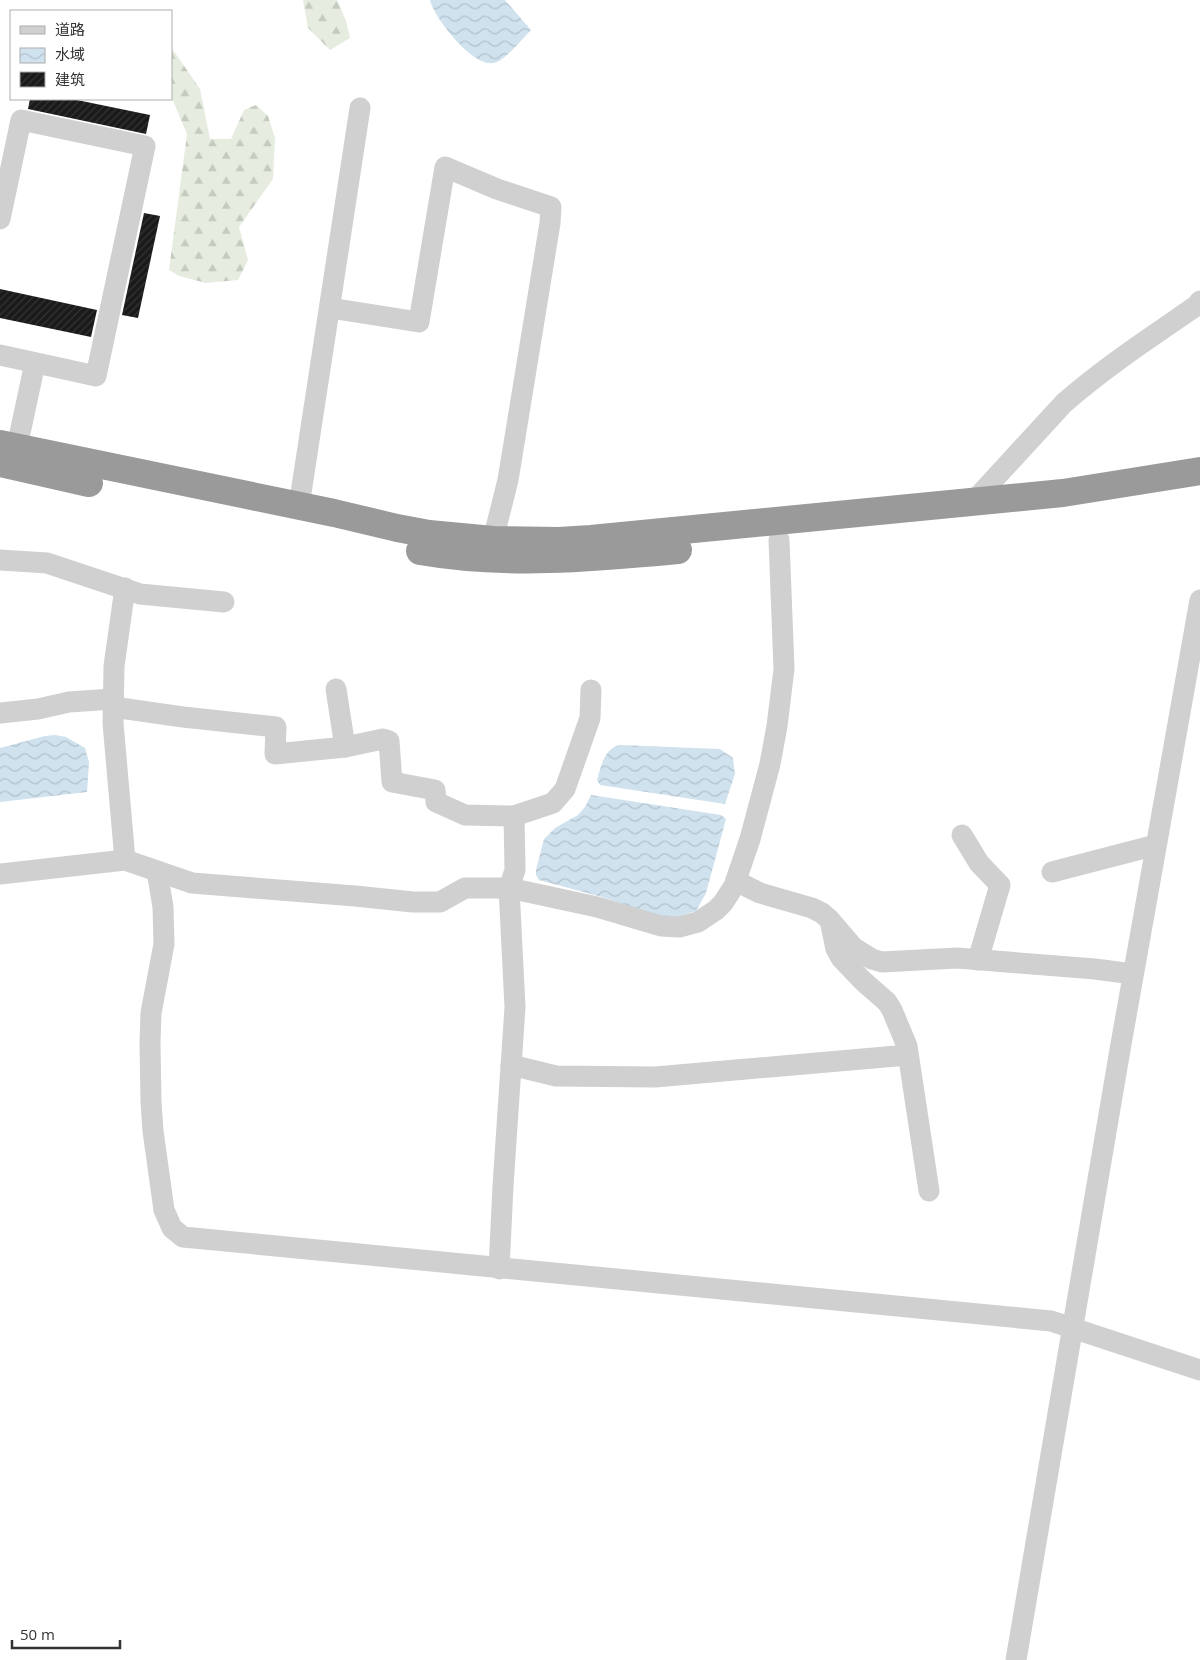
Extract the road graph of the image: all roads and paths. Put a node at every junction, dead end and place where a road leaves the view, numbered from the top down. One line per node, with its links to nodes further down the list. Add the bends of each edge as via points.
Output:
1 (360, 108): 4 (street)
2 (0, 220): 6 (street, via 21,120 145,146 96,376)
3 (1200, 301): 10 (street, via 1078,390)
4 (330, 308): 11 (street); 12 (street, via 419,322 445,167 551,208 508,480)
5 (0, 355): 6 (street)
6 (35, 363): 7 (street)
7 (6, 452): 11 (highway); 13 (highway, via 393,547 459,557 559,560)
8 (1200, 471): 10 (highway, via 1063,493)
9 (1200, 490): 13 (highway, via 1065,512)
10 (973, 502): 12 (highway, via 591,539)
11 (299, 506): 12 (highway, via 397,528)
12 (493, 540)
13 (779, 540): 30 (street, via 784,669 778,717 761,802)
14 (0, 560): 15 (street, via 48,563)
15 (125, 588): 17 (street, via 140,594); 20 (street, via 114,666)
16 (1200, 600): 25 (street)
17 (224, 602)
18 (336, 689): 22 (street)
19 (591, 690): 23 (street, via 590,718 565,789 553,803)
20 (113, 703): 21 (street, via 69,702); 22 (street, via 183,717 276,727 275,754); 26 (street)
21 (0, 713)
22 (345, 748): 23 (street, via 383,739 389,741 392,782 435,790 436,802 465,815)
23 (514, 816): 31 (street, via 515,870)
24 (962, 835): 33 (street, via 979,863 1000,885)
25 (1156, 845): 28 (street); 34 (street)
26 (125, 860): 27 (street); 29 (street)
27 (158, 871): 31 (street, via 192,884 413,902 440,902 465,888); 38 (street, via 164,944 152,1013 151,1102 164,1210 172,1228 183,1237)
28 (1052, 872)
29 (0, 874)
30 (736, 880): 31 (street, via 716,910 698,922 679,927 661,926 597,906); 32 (street, via 760,893 812,908)
31 (509, 888): 36 (street, via 515,1007)
32 (830, 920): 33 (street, via 854,948 882,962); 35 (street, via 834,944 841,958 887,1002)
33 (978, 960): 34 (street)
34 (1133, 974): 39 (street)
35 (908, 1055): 36 (street, via 655,1077 556,1076); 37 (street)
36 (511, 1065): 38 (street)
37 (929, 1191)
38 (499, 1268): 39 (street, via 1051,1321)
39 (1072, 1327): 40 (street); 41 (street)
40 (1200, 1370)
41 (1016, 1660)

